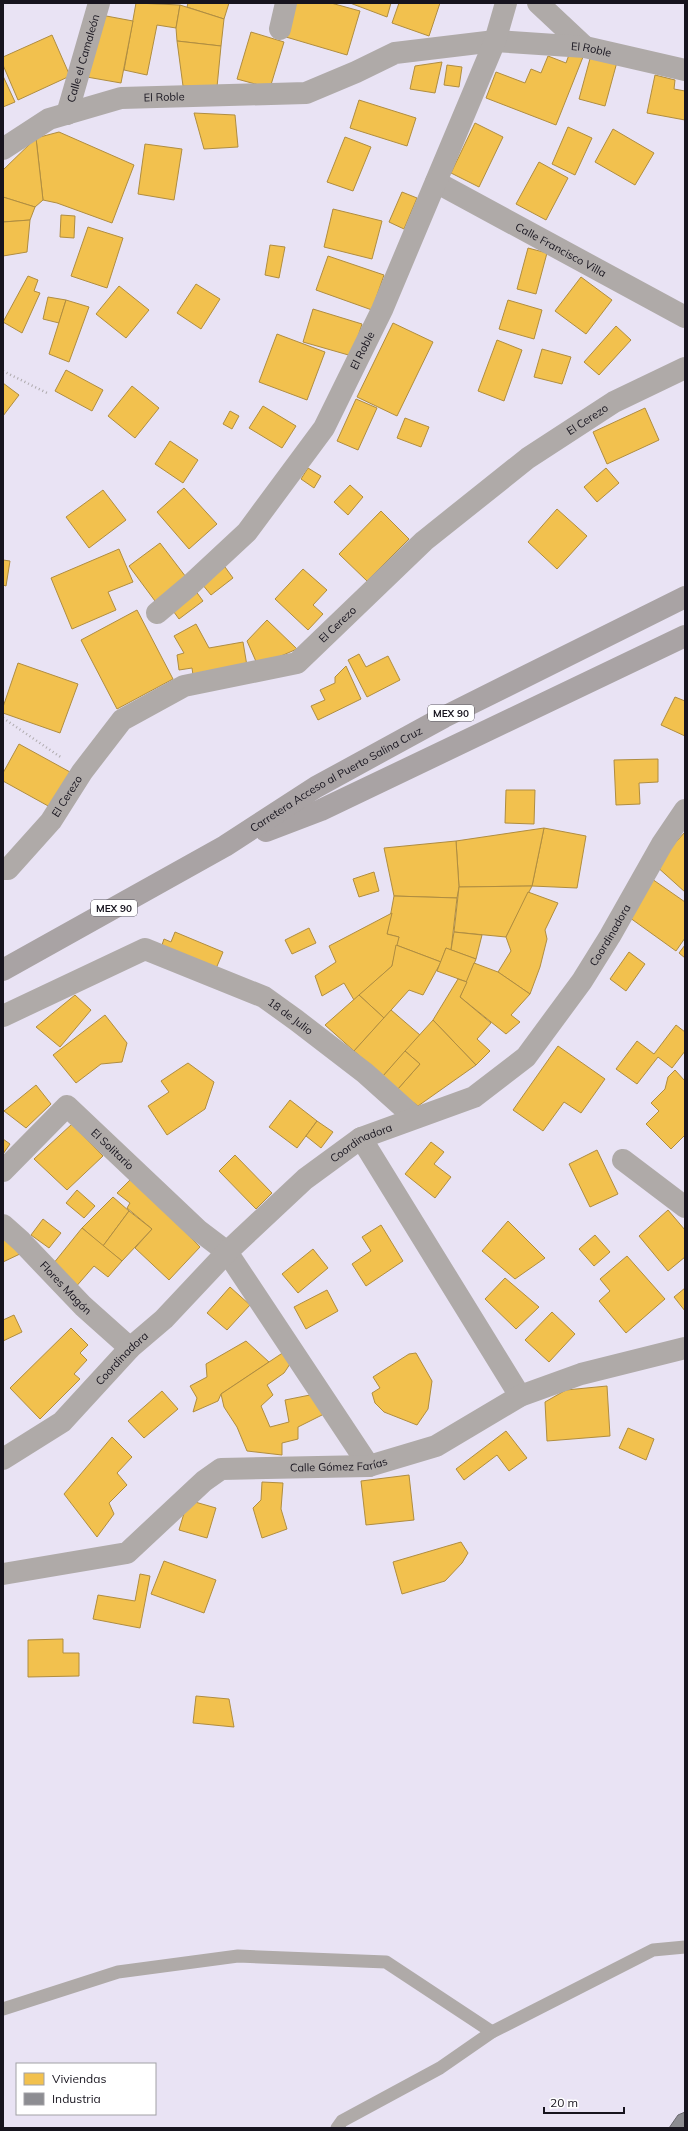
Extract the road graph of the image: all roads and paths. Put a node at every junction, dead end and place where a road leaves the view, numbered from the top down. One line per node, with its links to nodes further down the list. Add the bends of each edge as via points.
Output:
1 (99, 3): 9 (street, Calle el Camaleón)
2 (286, 3): 5 (street)
3 (506, 3): 6 (street, El Roble)
4 (538, 3): 7 (street)
5 (280, 28)
6 (495, 41): 7 (street, El Roble); 9 (street, El Roble, via 395,53 306,93 121,98); 11 (street, El Roble)
7 (585, 47): 8 (street, El Roble)
8 (685, 70)
9 (67, 114): 10 (street, El Roble, via 49,119)
10 (3, 149)
11 (436, 182): 12 (street, Calle Francisco Villa); 17 (street, El Roble, via 382,310 324,428 247,532)
12 (684, 314)
13 (685, 368): 20 (street, El Cerezo, via 614,402 528,458 424,541 297,663 184,686 122,720)
14 (3, 371): 15 (path)
15 (50, 394)
16 (685, 597): 22 (main road, Carretera Acceso al Puerto Salina Cruz / MEX 90, via 444,717 316,787)
17 (157, 612)
18 (685, 636): 22 (main road, Carretera Acceso al Puerto Salina Cruz / MEX 90, via 321,810)
19 (3, 718): 20 (path)
20 (82, 772): 23 (street, El Cerezo, via 51,821 8,869)
21 (685, 810): 26 (street, Coordinadora, via 662,844 582,981 526,1057 474,1097)
22 (225, 846): 24 (main road, Carretera Acceso al Puerto Salina Cruz / MEX 90)
23 (3, 869)
24 (3, 970)
25 (3, 1016): 26 (street, 18 de Julio, via 146,949 264,997 365,1073)
26 (414, 1117): 27 (street, Coordinadora)
27 (361, 1138): 32 (street, Coordinadora, via 305,1179); 35 (street)
28 (624, 1160): 30 (street)
29 (3, 1171): 32 (street, El Solitario, via 67,1106 198,1230)
30 (685, 1208)
31 (3, 1225): 33 (street, Flores Magón, via 83,1306)
32 (227, 1252): 33 (street, Coordinadora, via 164,1319); 37 (street)
33 (130, 1348): 36 (street, Coordinadora, via 62,1422)
34 (685, 1348): 35 (street, Calle Gómez Farías, via 581,1374)
35 (520, 1396): 37 (street, Calle Gómez Farías, via 436,1446)
36 (3, 1460)
37 (369, 1466): 38 (street, Calle Gómez Farías, via 221,1469 204,1481 127,1553)
38 (3, 1574)
39 (685, 1947): 41 (lane, via 653,1950)
40 (3, 2009): 41 (lane, via 118,1972 238,1956 386,1962)
41 (492, 2032): 42 (lane, via 440,2068 342,2121)
42 (337, 2128)

